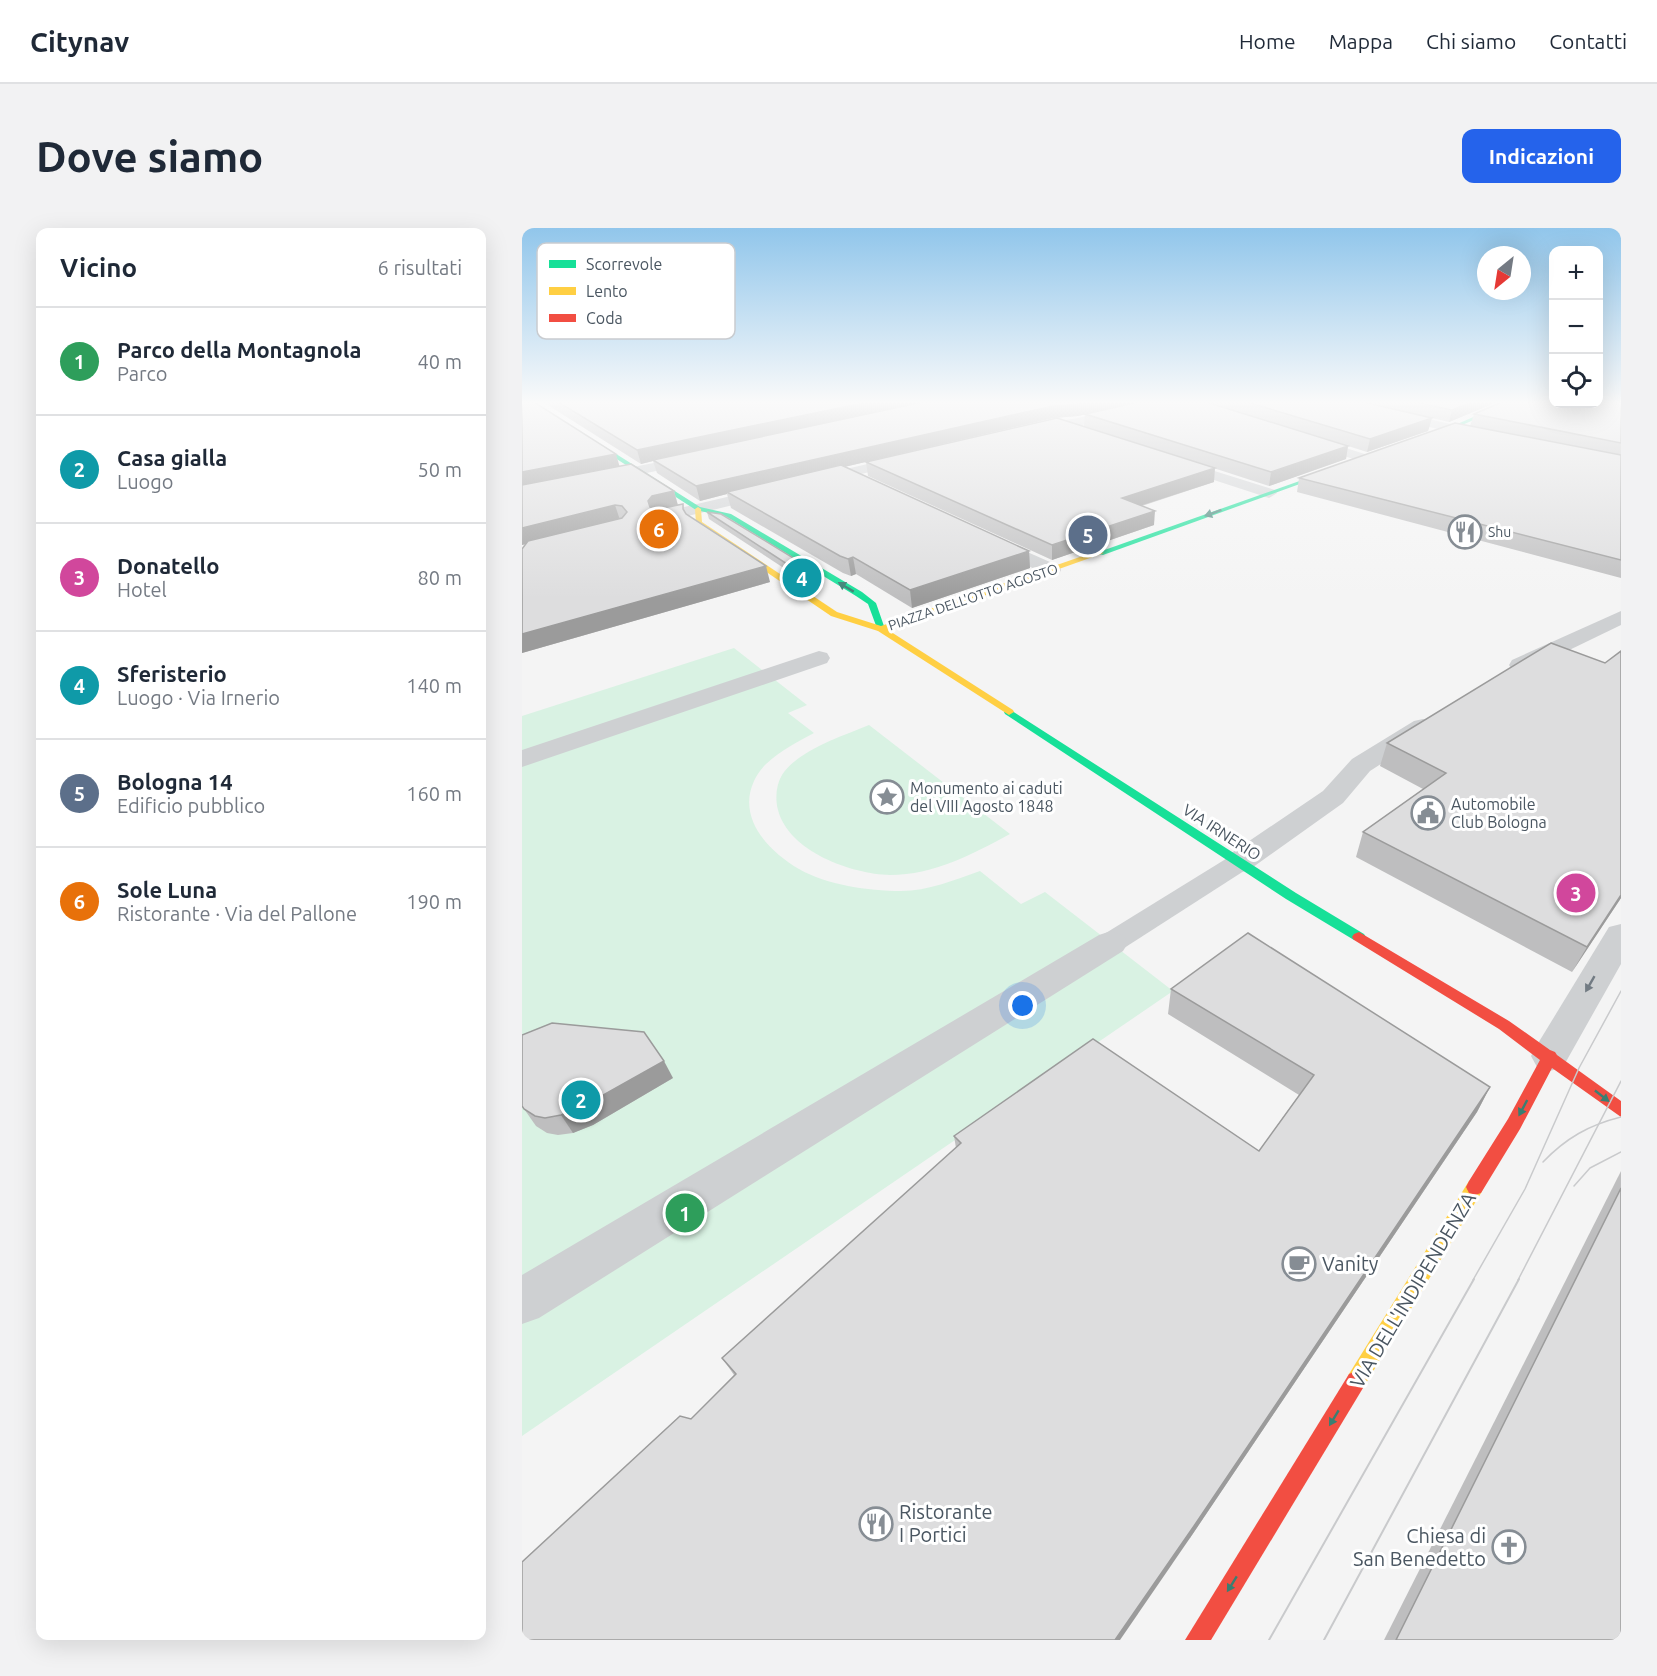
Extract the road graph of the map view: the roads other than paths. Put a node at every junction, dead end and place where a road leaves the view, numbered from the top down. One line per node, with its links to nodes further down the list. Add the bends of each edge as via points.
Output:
1 (634, 468): 6 (street, VIA IRNERIO)
2 (648, 468): 6 (street)
3 (869, 468): 7 (street)
4 (1192, 468): 9 (street)
5 (1340, 468): 9 (street, PIAZZA DELL'OTTO AGOSTO)
6 (637, 470): 10 (street); 11 (street, VIA IRNERIO)
7 (845, 474): 8 (street); 11 (street)
8 (872, 486)
9 (1269, 493): 14 (street, PIAZZA DELL'OTTO AGOSTO, one-way to 14)
10 (522, 494)
11 (698, 509): 12 (street); 16 (street, VIA IRNERIO, via 698,523 834,614); 16 (street, VIA IRNERIO, one-way to 11, via 872,603 865,598 729,515)
12 (663, 517)
13 (976, 534): 14 (street)
14 (1052, 570): 16 (street, PIAZZA DELL'OTTO AGOSTO)
15 (1621, 617): 18 (street, via 1537,655)
16 (881, 629): 21 (street, VIA IRNERIO)
17 (819, 658): 20 (street)
18 (1499, 678)
19 (1438, 716): 21 (street, via 1361,765 1333,796)
20 (522, 759)
21 (1238, 863): 23 (lane); 24 (street, VIA IRNERIO)
22 (1621, 935): 24 (street, VIA DELL'INDIPENDENZA, one-way to 24)
23 (1111, 943): 26 (street)
24 (1550, 1056): 25 (street, VIA IRNERIO, one-way to 25); 27 (street, VIA DELL'INDIPENDENZA, one-way to 27, via 1514,1124)
25 (1621, 1110)
26 (522, 1301)
27 (1197, 1640)

